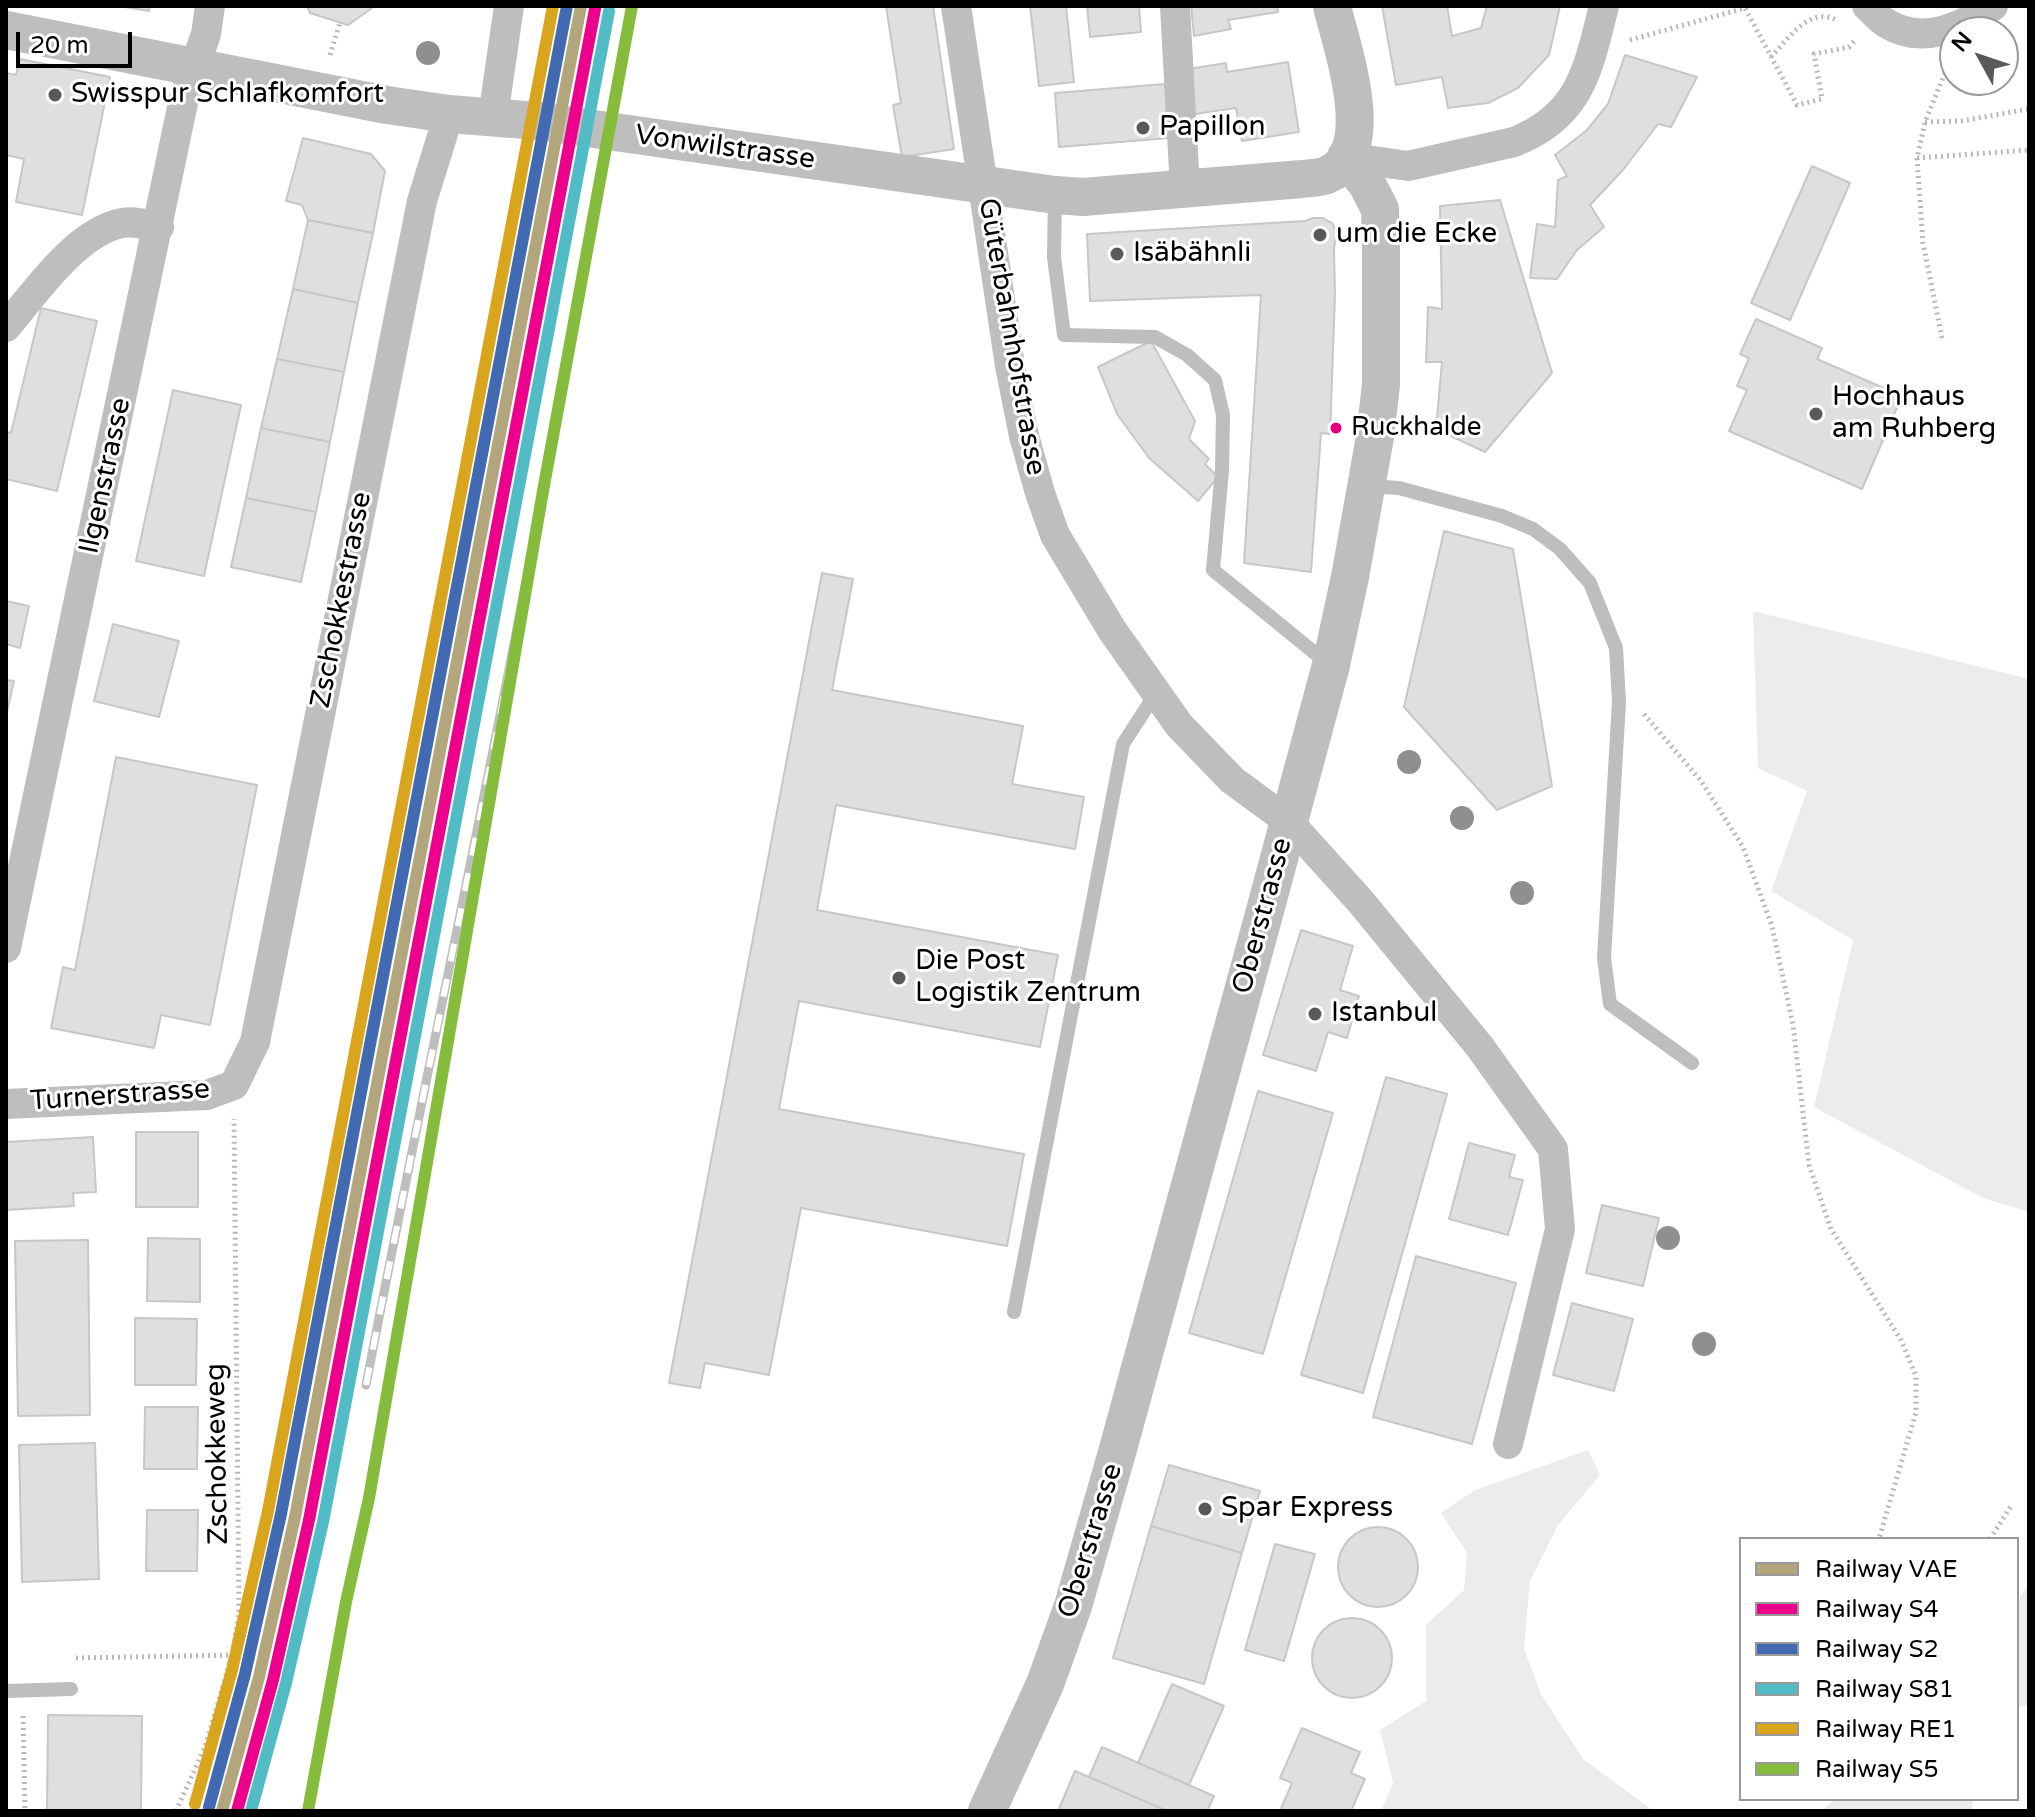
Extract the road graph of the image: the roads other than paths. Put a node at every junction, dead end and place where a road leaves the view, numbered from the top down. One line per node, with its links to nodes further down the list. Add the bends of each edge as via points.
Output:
1 (210, 6): 11 (street, Ilgenstrasse)
2 (509, 6): 13 (street)
3 (956, 6): 21 (street, Güterbahnhofstrasse, via 1010,366 1040,493 1076,574)
4 (1175, 6): 15 (street)
5 (1332, 6): 14 (street, via 1354,102 1356,130)
6 (1604, 6): 14 (street, via 1581,87 1551,123 1529,137 1408,166)
7 (1867, 6): 9 (street, via 1886,24)
8 (1993, 6): 9 (street, via 1941,33)
9 (1908, 18)
10 (6, 30): 11 (street, Vonwilstrasse)
11 (195, 68): 12 (street, Vonwilstrasse); 17 (street, Ilgenstrasse, via 184,98)
12 (449, 114): 13 (street, Vonwilstrasse); 25 (street, Zschokkestrasse, via 422,201 255,1042)
13 (493, 117): 16 (street, Vonwilstrasse, bridge)
14 (1346, 157): 15 (street, Vonwilstrasse, via 1326,175); 19 (street, Oberstrasse, via 1380,209 1381,384)
15 (1185, 189): 16 (street, Vonwilstrasse)
16 (1055, 195): 20 (lane, via 1054,257 1064,335 1155,337 1187,355 1215,380 1223,415 1213,570)
17 (159, 227): 18 (street, via 119,224 84,241); 23 (street, Ilgenstrasse)
18 (6, 327)
19 (1366, 485): 20 (street, Oberstrasse); 24 (lane, via 1399,488 1533,529 1560,549 1590,583 1616,648 1619,702 1604,958 1610,1004)
20 (1331, 665): 22 (street, Oberstrasse)
21 (1156, 692): 22 (street, Güterbahnhofstrasse, via 1203,753); 27 (lane, via 1123,744)
22 (1288, 821): 28 (street, Güterbahnhofstrasse, via 1470,1035 1553,1149 1560,1229); 31 (street, Oberstrasse, via 1073,1606 1045,1684)
23 (6, 948)
24 (1692, 1063)
25 (234, 1085): 26 (street, Turnerstrasse, via 207,1095)
26 (6, 1104)
27 (1014, 1312)
28 (1508, 1444)
29 (71, 1689): 30 (lane)
30 (6, 1691)
31 (987, 1811)

